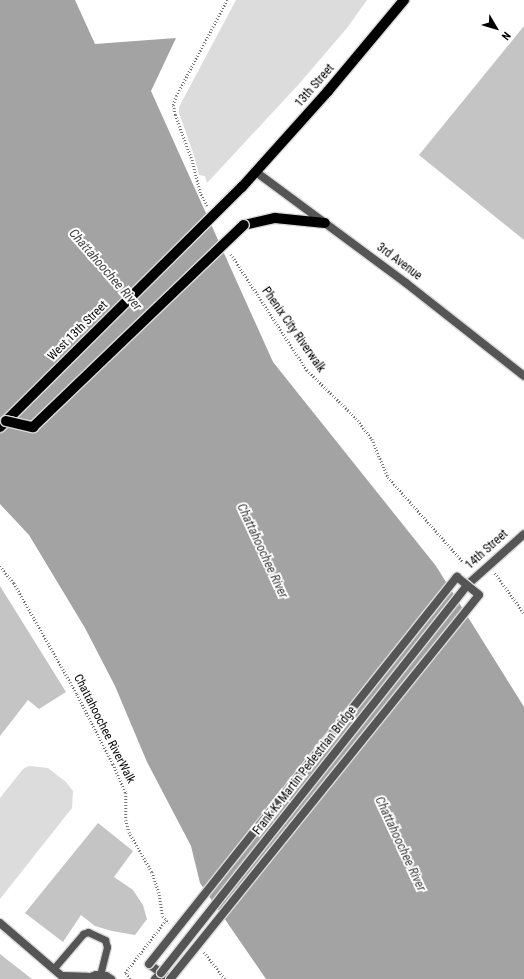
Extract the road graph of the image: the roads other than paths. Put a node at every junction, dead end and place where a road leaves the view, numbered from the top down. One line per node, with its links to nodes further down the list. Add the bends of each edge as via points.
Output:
1 (404, 0): 2 (main road, 13th Street, via 328,92)
2 (256, 172): 3 (main road, 13th Street); 4 (street, 3rd Avenue)
3 (242, 187): 6 (main road, West 13th Street)
4 (325, 223): 5 (street, 3rd Avenue, via 406,282); 6 (main road, bridge, via 275,218 244,225 33,427)
5 (524, 376)
6 (3, 424)
7 (524, 534): 8 (street, 14th Street)
8 (467, 585): 12 (street, Frank K. Martin Pedestrian Bridge, bridge)
9 (0, 923): 10 (street)
10 (54, 968): 11 (lane, via 83,934 88,932 105,940 107,947); 13 (street)
11 (100, 975): 14 (street); 15 (street)
12 (158, 976): 16 (street, bridge); 16 (street, bridge, via 149,964 457,576 479,595)
13 (64, 978): 14 (street)
14 (86, 978)
15 (111, 979)
16 (170, 979)

